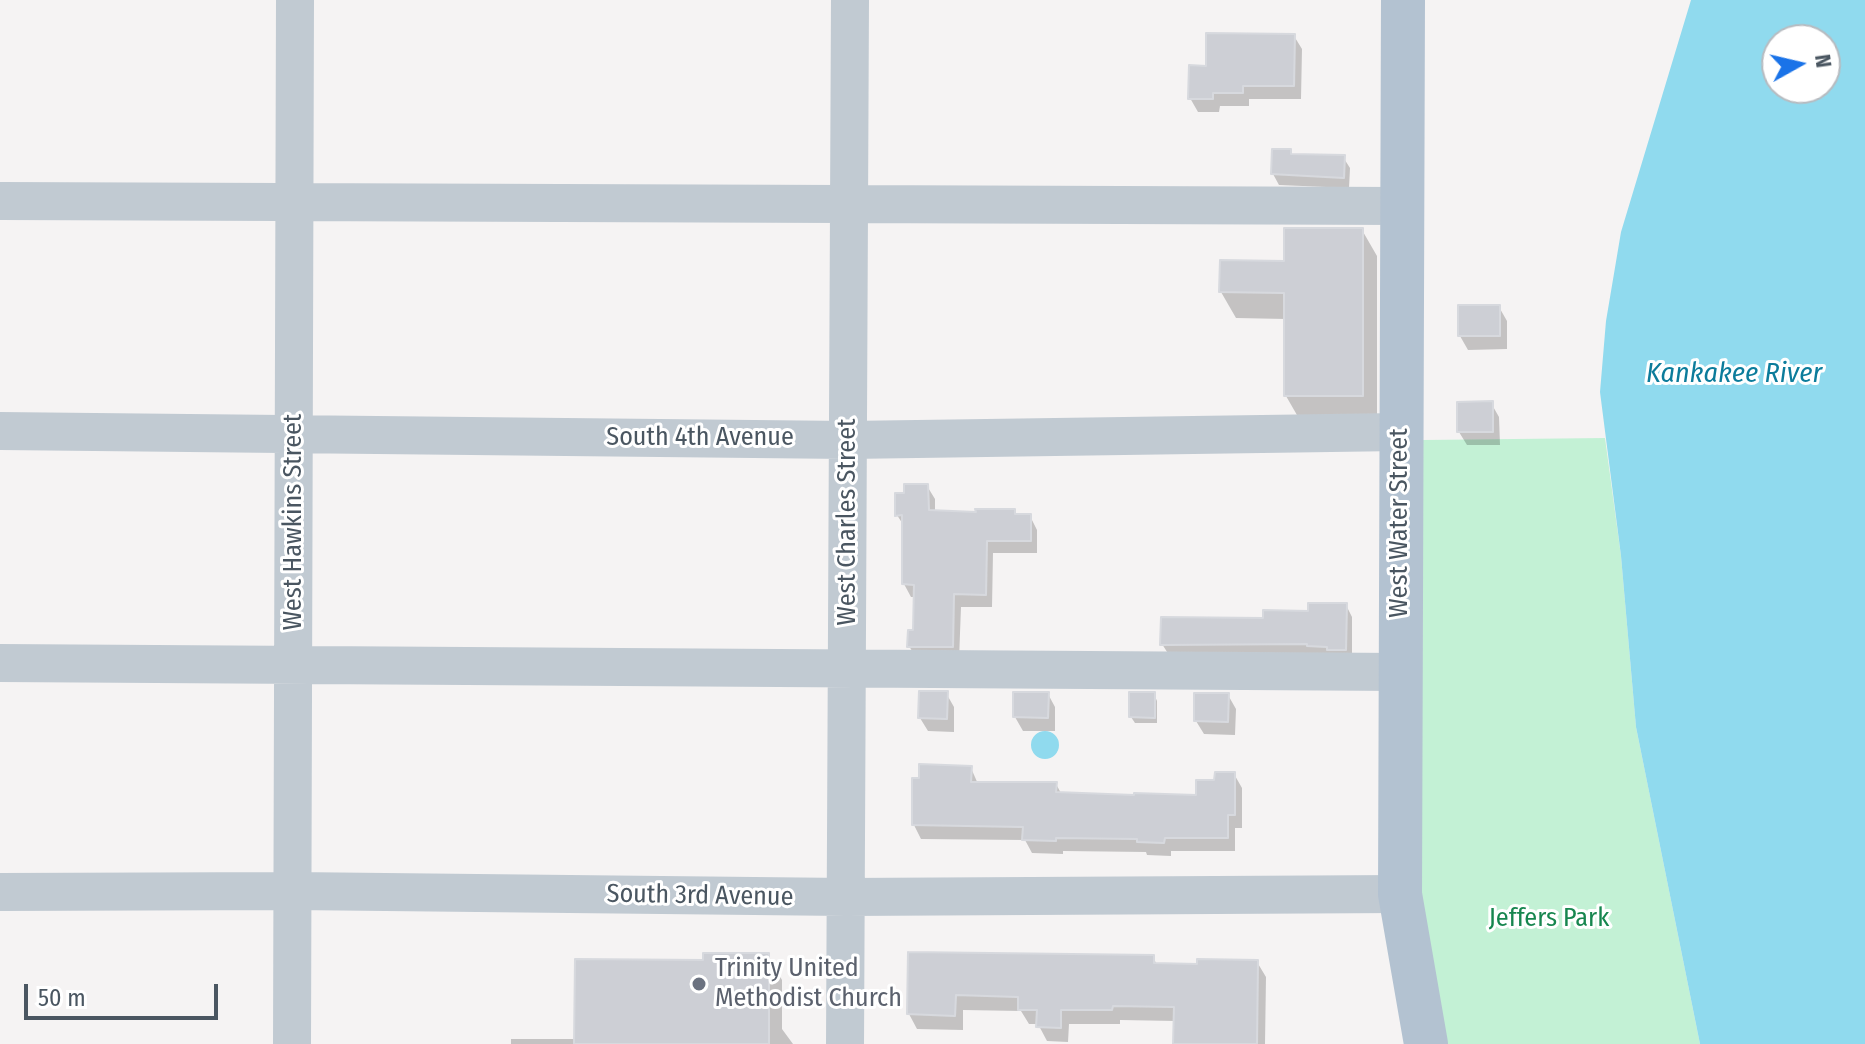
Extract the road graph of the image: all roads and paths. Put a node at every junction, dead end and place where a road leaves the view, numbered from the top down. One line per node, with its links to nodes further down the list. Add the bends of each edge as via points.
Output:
1 (295, 0): 5 (street, West Hawkins Street)
2 (850, 0): 6 (street, West Charles Street)
3 (1403, 0): 7 (main road, West Water Street)
4 (0, 201): 5 (street)
5 (295, 202): 6 (street); 10 (street, West Hawkins Street)
6 (849, 204): 7 (street); 11 (street, West Charles Street)
7 (1401, 206): 9 (main road, West Water Street)
8 (0, 431): 10 (street, South 4th Avenue)
9 (1400, 432): 11 (street, South 4th Avenue); 15 (main road, West Water Street)
10 (295, 435): 11 (street, South 4th Avenue); 13 (street, West Hawkins Street)
11 (848, 440): 14 (street, West Charles Street)
12 (0, 663): 13 (street)
13 (294, 665): 14 (street); 16 (street, West Hawkins Street)
14 (847, 668): 15 (street); 19 (street, West Charles Street)
15 (1400, 672): 18 (main road, West Water Street)
16 (293, 891): 17 (street, South 3rd Avenue); 19 (street, South 3rd Avenue); 20 (street, West Hawkins Street)
17 (0, 892)
18 (1400, 894): 19 (street, South 3rd Avenue); 22 (main road, West Water Street)
19 (846, 897): 21 (street, West Charles Street)
20 (292, 1044)
21 (845, 1044)
22 (1426, 1044)

